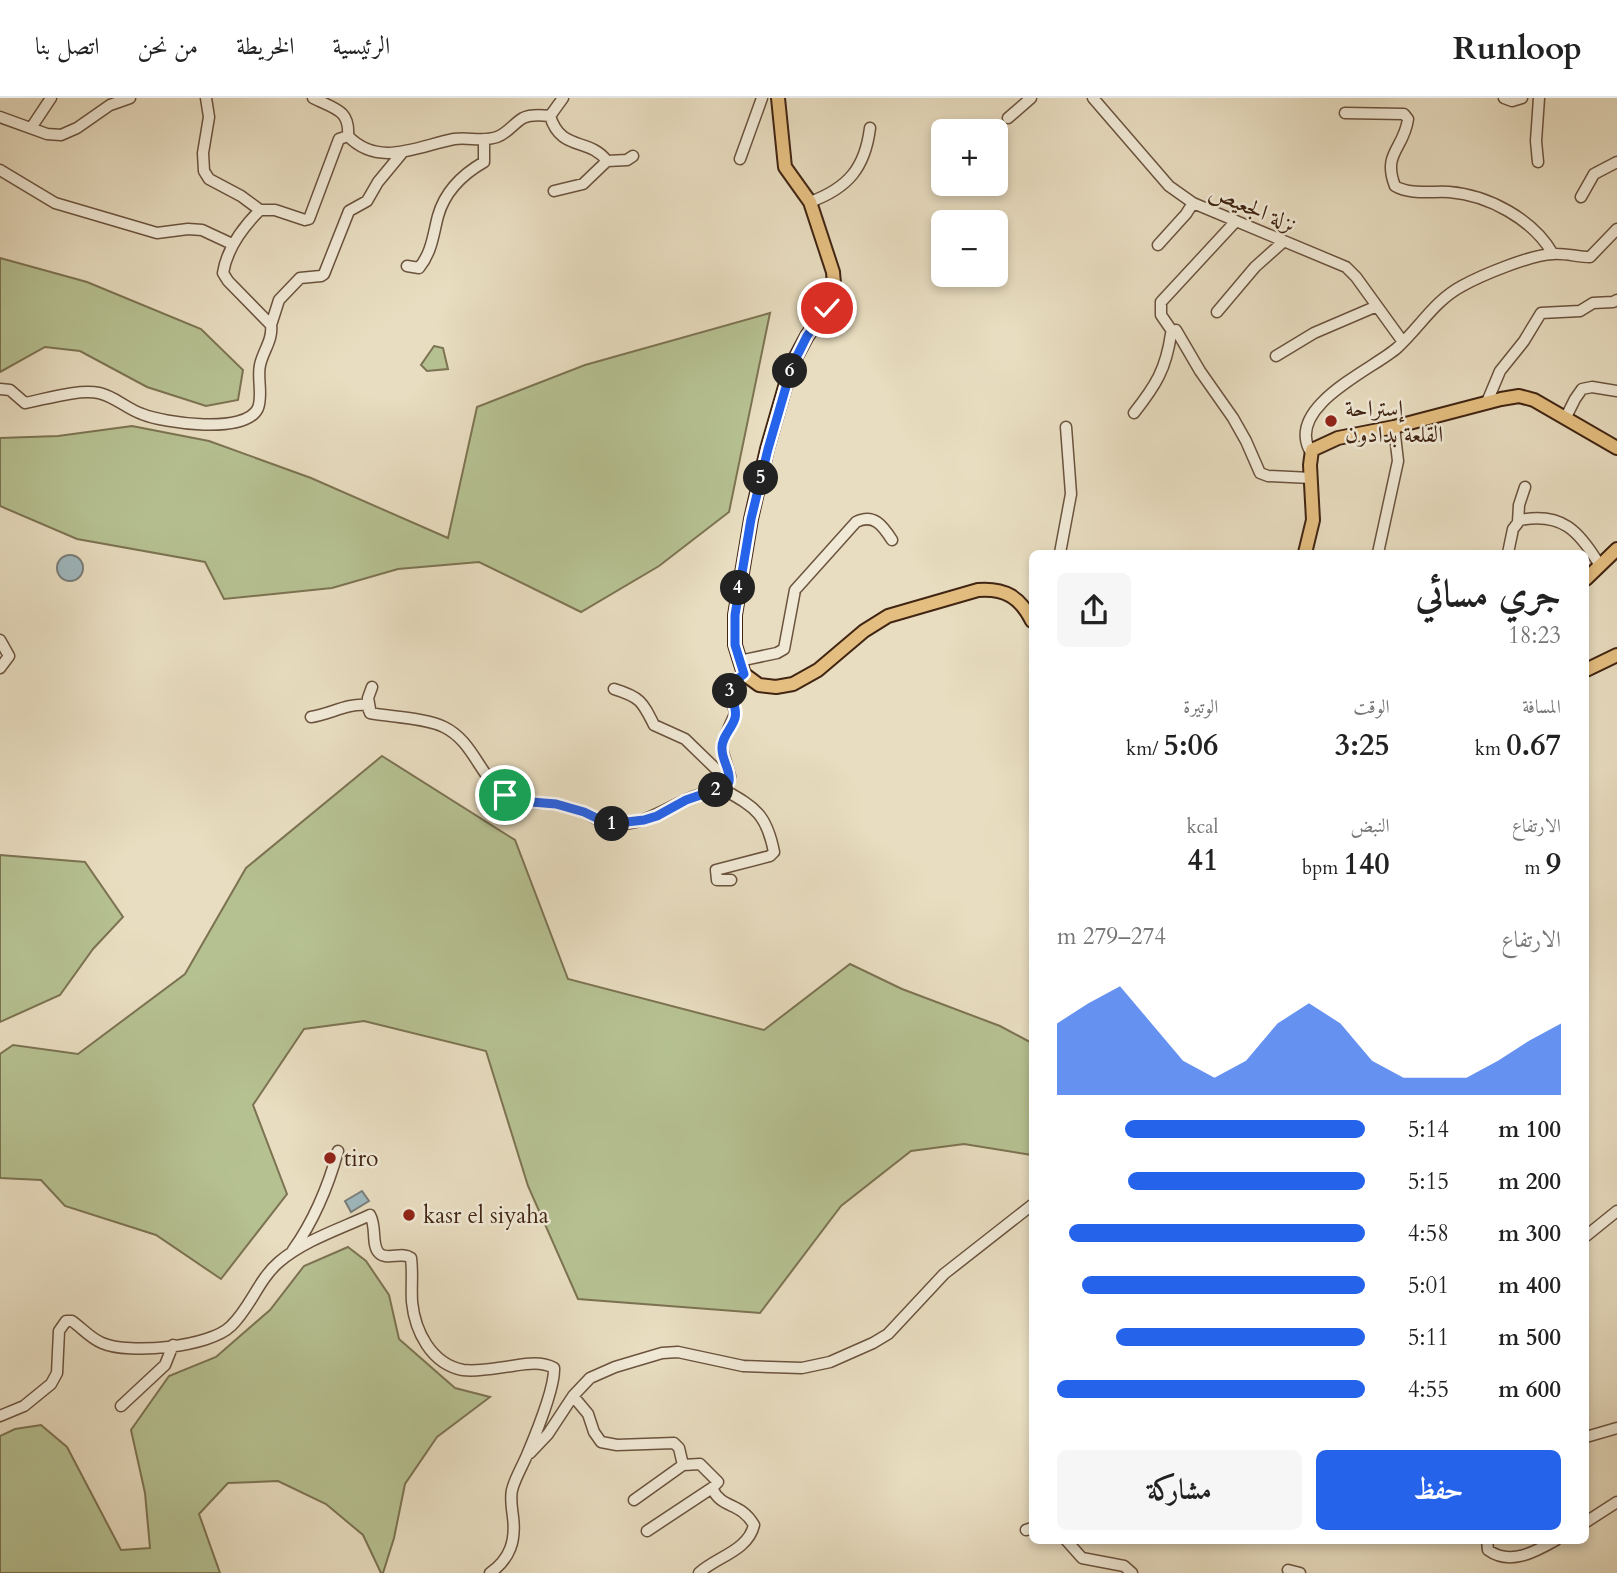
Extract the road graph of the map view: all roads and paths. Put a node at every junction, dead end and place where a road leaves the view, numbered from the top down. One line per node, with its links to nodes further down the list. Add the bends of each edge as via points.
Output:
1 (51, 98): 17 (street)
2 (130, 98): 17 (street, via 101,110 69,133 54,135)
3 (206, 98): 32 (street, via 209,117 204,171 209,179)
4 (313, 98): 19 (street, via 344,115)
5 (762, 98): 23 (street)
6 (778, 98): 30 (main road, via 785,167)
7 (1031, 98): 16 (street)
8 (1093, 98): 31 (street, نزلة الجعيص, via 1170,186)
9 (1504, 98): 10 (street)
10 (1522, 98)
11 (1539, 98): 25 (street)
12 (560, 99): 14 (street)
13 (1345, 113): 38 (street, via 1404,114 1408,119 1390,160 1395,186 1477,197 1523,221)
14 (550, 116): 20 (street, via 523,118 499,136); 24 (street, via 558,134 568,142 586,146)
15 (0, 117): 17 (street)
16 (1008, 118)
17 (31, 128)
18 (870, 128): 30 (street, via 854,174 840,188)
19 (348, 136): 21 (street, via 364,149); 32 (street, via 339,139 309,219)
20 (484, 140): 21 (street, via 455,139); 39 (street, via 484,162 448,192 427,256 419,268)
21 (402, 153): 43 (street, via 367,201 349,211 324,274 300,278 284,293)
22 (633, 156): 24 (street)
23 (740, 159)
24 (607, 161): 28 (street, via 583,184)
25 (1538, 162)
26 (1617, 162): 29 (street, via 1594,174)
27 (0, 170): 36 (street, via 55,203 157,233 202,230)
28 (554, 191)
29 (1581, 197)
30 (810, 202): 70 (main road, via 834,284 827,308 792,366 751,519 737,595 735,635)
31 (1193, 203): 33 (street, نزلة الجعيص); 37 (street)
32 (260, 210): 36 (street)
33 (1236, 221): 35 (street, نزلة الجعيص); 44 (street, via 1161,302 1161,316)
34 (1617, 229): 38 (street, via 1590,257)
35 (1283, 242): 41 (street, نزلة الجعيص, via 1346,267); 42 (street)
36 (232, 244): 43 (street, via 224,276)
37 (1158, 245)
38 (1553, 254): 45 (street, via 1463,285 1437,303)
39 (407, 266)
40 (1617, 300): 49 (street, via 1593,303 1580,311 1541,313 1500,372)
41 (1377, 306): 45 (street, نزلة الجعيص); 46 (street, via 1314,333)
42 (1217, 312)
43 (271, 325): 47 (street, via 260,363 259,405 252,416 239,421 176,423 142,415 100,393 25,403 10,390)
44 (1172, 331): 50 (street, via 1162,372); 56 (street, via 1179,332 1233,418 1260,473)
45 (1404, 342): 55 (street, via 1325,399 1308,427 1306,442)
46 (1276, 356)
47 (0, 389)
48 (1617, 391): 51 (street, via 1582,389)
49 (1487, 402): 51 (main road, via 1526,397); 53 (main road)
50 (1134, 413)
51 (1566, 417): 54 (main road)
52 (1066, 427): 61 (street, via 1071,494)
53 (1394, 427): 55 (main road, via 1338,438); 63 (street, via 1398,461)
54 (1617, 448)
55 (1312, 450): 56 (main road)
56 (1311, 478): 62 (main road, via 1313,520)
57 (1525, 487): 58 (street)
58 (1518, 522): 64 (street); 65 (street, via 1531,518 1573,528)
59 (892, 540): 70 (street, via 873,519 856,522 795,590 784,649)
60 (1617, 549): 65 (main road)
61 (1061, 550)
62 (1306, 550)
63 (1379, 550)
64 (1509, 550)
65 (1600, 564): 66 (main road)
66 (1589, 576)
67 (1029, 612): 70 (main road, via 1010,593 978,590 888,616 793,684 759,685)
68 (0, 640): 71 (street, via 9,656)
69 (1617, 654): 72 (main road)
70 (741, 667): 77 (street, via 730,687 735,719 722,749 730,779)
71 (0, 668)
72 (1589, 668)
73 (372, 687): 75 (street)
74 (614, 689): 77 (street, via 634,695 643,702 654,725 685,739 717,770)
75 (370, 713): 76 (street, via 367,705 354,704); 77 (street, via 444,727 471,750 505,795 556,804 609,824 644,820)
76 (311, 717)
77 (721, 788): 78 (street, via 761,814 774,852 716,870 717,880)
78 (731, 880)
79 (338, 1151): 83 (street, via 323,1197)
80 (1029, 1207): 85 (street, via 944,1274 888,1334 853,1353 816,1366 783,1368 662,1353 590,1378)
81 (1617, 1211): 82 (street)
82 (1589, 1234)
83 (291, 1253): 84 (street, via 264,1277 227,1330 205,1340); 90 (street, via 370,1215 380,1254 411,1258 416,1325 440,1359 461,1370 532,1364 552,1367 552,1382)
84 (173, 1345): 86 (street, via 164,1365); 87 (street, via 110,1346 66,1321 59,1331 58,1366 51,1384 24,1406)
85 (573, 1396): 90 (street); 91 (street, via 601,1442 674,1443)
86 (121, 1406)
87 (0, 1416)
88 (1617, 1428): 89 (street)
89 (1589, 1436)
90 (527, 1456): 101 (street, via 510,1497 514,1524 508,1555)
91 (683, 1465): 92 (street, via 700,1464 718,1482); 93 (street)
92 (712, 1488): 96 (street); 102 (street, via 722,1503 743,1510 754,1525 738,1547)
93 (634, 1500)
94 (1617, 1502): 95 (street)
95 (1589, 1519)
96 (647, 1531)
97 (1070, 1544): 103 (street, via 1082,1558 1124,1566)
98 (1487, 1544): 99 (street, via 1488,1550 1506,1558)
99 (1548, 1544)
100 (1288, 1570): 104 (street)
101 (490, 1573)
102 (699, 1573)
103 (1132, 1573)
104 (1300, 1573)

